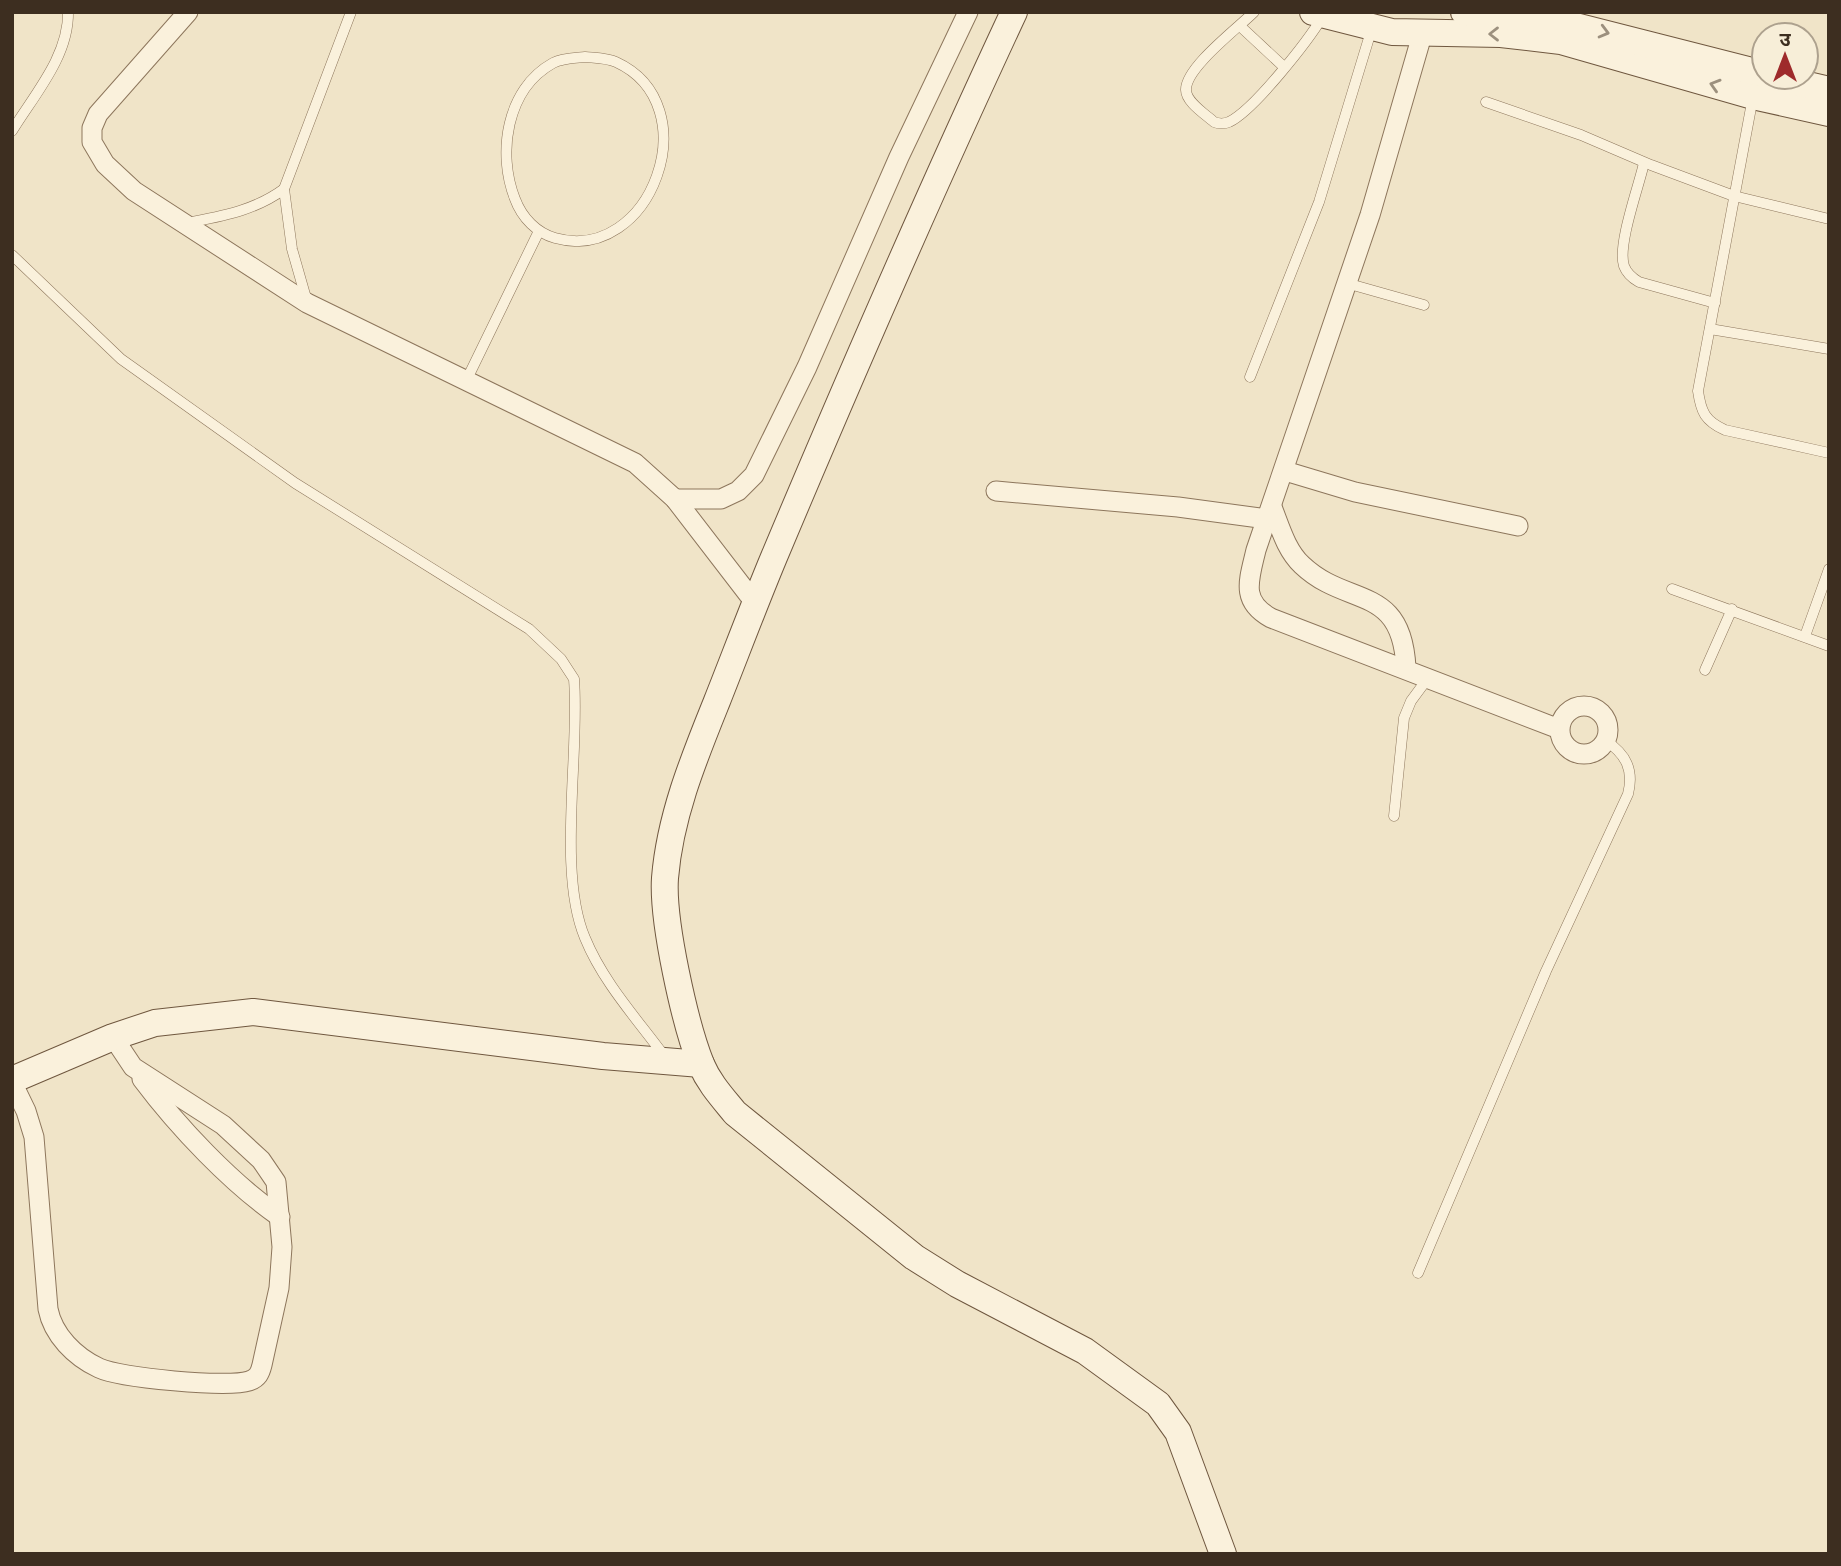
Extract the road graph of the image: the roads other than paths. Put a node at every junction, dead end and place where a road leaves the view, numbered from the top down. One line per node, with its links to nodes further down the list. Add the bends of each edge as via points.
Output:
1 (68, 12): 20 (lane, via 62,51)
2 (188, 12): 25 (street, via 115,93 92,128 92,142 105,164 134,191)
3 (351, 12): 22 (lane)
4 (968, 12): 39 (street, via 754,475 738,491 721,499)
5 (1014, 12): 44 (street, via 884,296)
6 (1254, 12): 10 (lane)
7 (1464, 12): 8 (street)
8 (1495, 13): 14 (street, one-way to 14, via 1552,20)
9 (1318, 14): 11 (street); 13 (lane)
10 (1240, 26): 13 (lane); 13 (lane, via 1195,67 1188,80 1185,91 1205,115 1214,122 1231,121)
11 (1372, 28): 12 (street); 34 (lane, via 1319,202)
12 (1422, 35): 15 (street, one-way to 12, via 1561,41 1501,34); 28 (street, via 1405,103)
13 (1284, 67)
14 (1750, 77)
15 (1750, 78)
16 (1759, 91): 23 (lane)
17 (1784, 91): 19 (street)
18 (1486, 102): 21 (lane)
19 (1829, 113)
20 (12, 131)
21 (1644, 163): 23 (lane); 30 (lane, via 1623,248 1629,276)
22 (284, 189): 25 (lane, via 242,212); 29 (lane, via 292,249)
23 (1734, 196): 24 (lane); 30 (lane)
24 (1829, 219)
25 (184, 224): 29 (street)
26 (538, 233): 26 (lane, via 516,203 505,171 508,128 524,89 554,62 585,57 615,62 645,82 660,108 659,178 639,209 618,228 569,242); 35 (lane)
27 (12, 255): 55 (lane, via 121,359 295,483 529,629 561,659 574,679 576,702 574,892 584,936 600,970)
28 (1346, 284): 31 (lane); 37 (street)
29 (307, 303): 35 (street)
30 (1715, 303): 32 (lane)
31 (1424, 305)
32 (1710, 329): 33 (lane); 36 (lane, via 1698,391 1700,411 1709,423)
33 (1829, 349)
34 (1251, 377)
35 (467, 379): 39 (street, via 635,463)
36 (1829, 453)
37 (1285, 471): 40 (street); 41 (street, via 1355,492)
38 (996, 491): 40 (street)
39 (675, 499): 44 (street)
40 (1270, 513): 48 (street, via 1301,565 1380,606 1401,631); 48 (street, via 1250,578 1249,596 1256,610)
41 (1518, 526)
42 (1829, 569): 46 (lane)
43 (1672, 589): 45 (lane)
44 (755, 603): 56 (street, via 688,775 665,879 671,944)
45 (1732, 609): 46 (lane); 49 (lane)
46 (1805, 636): 47 (lane)
47 (1829, 646)
48 (1406, 668): 50 (street)
49 (1705, 670)
50 (1428, 677): 51 (street); 53 (lane, via 1404,718)
51 (1559, 729): 52 (street, via 1564,744 1578,754 1594,752); 52 (street, via 1565,714 1586,705 1606,718)
52 (1606, 741): 60 (lane, via 1625,756 1630,770 1628,794 1546,971)
53 (1394, 816)
54 (113, 1037): 55 (street, via 155,1023 253,1012); 57 (street); 58 (street)
55 (668, 1061): 56 (street)
56 (701, 1064): 61 (street, via 735,1113 914,1257 1085,1351 1158,1404 1178,1432)
57 (133, 1067): 59 (street, via 168,1112 234,1181); 59 (street, via 223,1125 261,1160 276,1182)
58 (12, 1081): 59 (street, via 33,1137 53,1328 64,1342 101,1369 228,1383 259,1375 279,1288)
59 (280, 1217)
60 (1418, 1273)
61 (1223, 1554)

